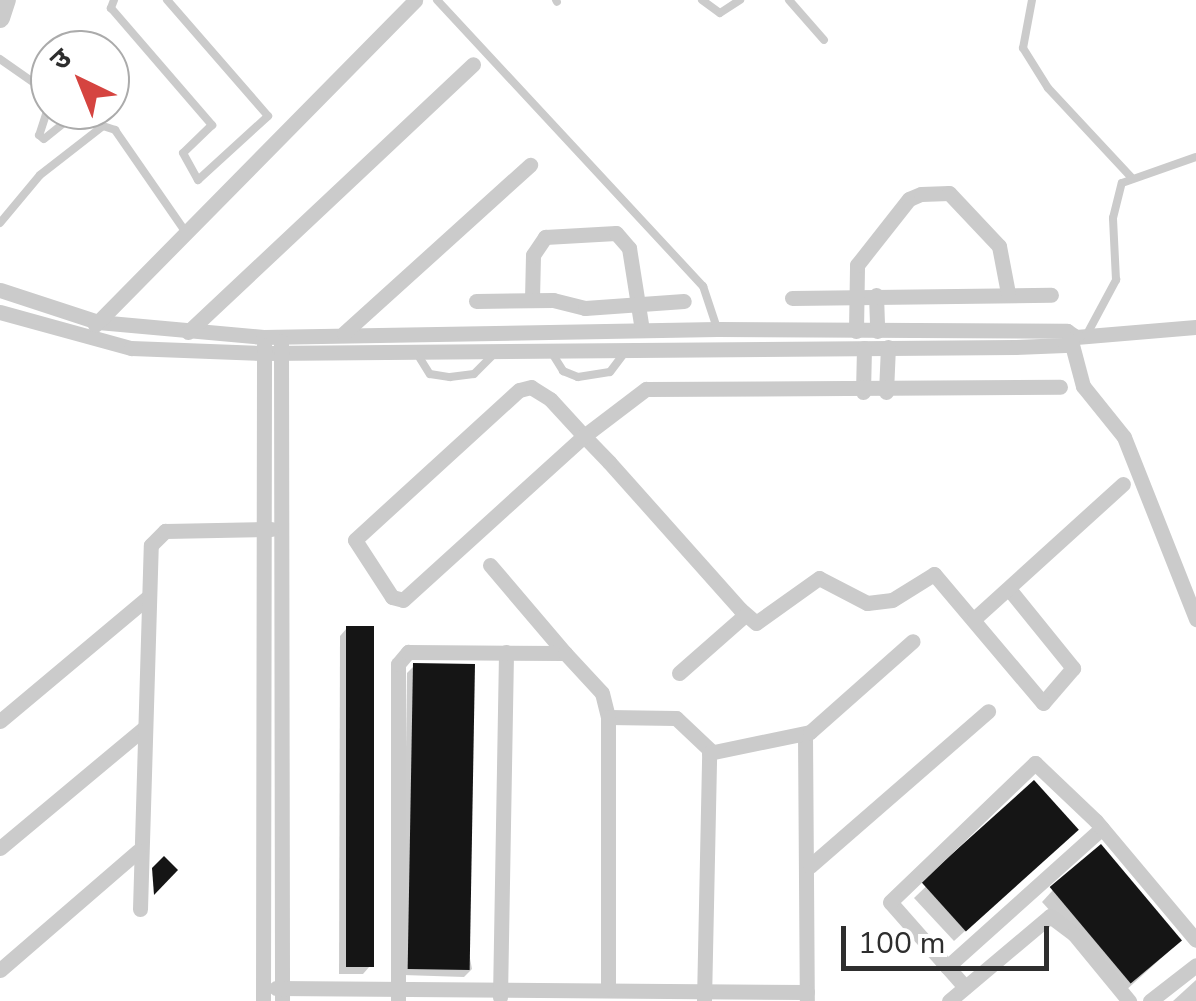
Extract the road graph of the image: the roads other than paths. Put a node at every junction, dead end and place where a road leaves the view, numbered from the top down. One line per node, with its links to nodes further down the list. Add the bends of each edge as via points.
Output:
1 (6, 0): 10 (street)
2 (114, 0): 3 (lane, via 111,8 212,125 183,153 198,180 268,116)
3 (167, 0)
4 (415, 0): 21 (street)
5 (702, 0): 6 (lane, via 720,13)
6 (740, 0)
7 (789, 0): 11 (lane)
8 (1032, 0): 19 (lane, via 1022,48 1048,88)
9 (444, 2): 35 (lane, via 704,286)
10 (0, 18)
11 (824, 40)
12 (0, 59): 14 (lane)
13 (473, 64): 39 (street)
14 (30, 82)
15 (40, 130): 16 (lane, via 44,139)
16 (55, 130)
17 (1196, 156): 19 (lane, via 1163,173)
18 (530, 165): 40 (street)
19 (1131, 177): 42 (lane, via 1115,202 1114,288)
20 (0, 223): 21 (lane, via 40,174 104,126 115,130)
21 (185, 231): 33 (street)
22 (0, 290): 33 (street)
23 (1008, 293): 24 (street); 25 (street); 26 (street, via 1002,250 950,193 940,193 910,199 868,247)
24 (1051, 294)
25 (876, 295): 26 (street); 38 (street)
26 (854, 296): 27 (street); 37 (street)
27 (792, 298)
28 (532, 299): 29 (street); 31 (street, via 585,308); 31 (street, via 539,243 565,232 604,231 629,248)
29 (476, 300)
30 (684, 301): 31 (street)
31 (638, 303): 36 (street)
32 (0, 312): 41 (street)
33 (98, 322): 39 (street); 41 (street)
34 (1196, 327): 42 (street)
35 (717, 329): 36 (street); 37 (street); 49 (street)
36 (642, 330): 40 (street)
37 (856, 331): 38 (street)
38 (877, 331): 42 (street, via 1067,331)
39 (188, 332): 43 (street)
40 (344, 333): 43 (street)
41 (84, 336): 43 (street, via 132,348)
42 (1077, 338): 45 (street); 63 (street, via 1082,386 1124,437)
43 (273, 344): 50 (street); 56 (street); 57 (street)
44 (864, 348): 45 (street); 49 (street); 52 (street)
45 (888, 348): 53 (street)
46 (550, 350): 47 (street); 47 (lane, via 578,378 610,372); 48 (street)
47 (627, 350): 49 (street)
48 (497, 351): 50 (street); 50 (lane, via 474,374 450,377 430,374)
49 (714, 351)
50 (416, 352)
51 (1060, 386): 53 (street)
52 (863, 392): 53 (street); 54 (street, via 658,387 626,400)
53 (886, 392)
54 (584, 436): 54 (street, via 404,600 392,597 355,543 519,390 538,389); 61 (street)
55 (1123, 484): 59 (street)
56 (281, 528): 57 (street); 86 (street)
57 (264, 529): 60 (street, via 161,534 150,549); 85 (street)
58 (490, 565): 66 (street)
59 (1009, 588): 62 (street); 62 (street, via 1073,668 1046,702 1030,694)
60 (146, 598): 70 (street); 71 (street)
61 (746, 615): 62 (street, via 766,622 822,576 867,604 892,600 931,574); 67 (street)
62 (974, 619)
63 (1196, 619)
64 (914, 641): 72 (street)
65 (506, 652): 66 (street); 87 (street, via 408,652 398,664); 88 (street)
66 (565, 653): 69 (street, via 596,682)
67 (679, 673)
68 (988, 711): 77 (street)
69 (608, 716): 73 (street, via 676,718); 84 (street)
70 (0, 722)
71 (144, 729): 75 (street); 76 (street)
72 (804, 735): 73 (street); 77 (street)
73 (711, 750): 89 (street)
74 (1102, 828): 79 (street); 81 (street); 81 (street, via 1042,764 1030,766 890,902)
75 (0, 848)
76 (138, 852): 78 (street); 82 (street)
77 (810, 866): 90 (street)
78 (140, 909)
79 (1196, 940)
80 (1196, 965): 93 (street)
81 (947, 967): 83 (street)
82 (0, 970)
83 (965, 987): 91 (street); 92 (street, via 1038,922 1054,916)
84 (608, 989): 88 (street); 89 (street)
85 (263, 994): 86 (street)
86 (281, 995): 87 (street)
87 (398, 995): 88 (street)
88 (500, 996)
89 (704, 996): 90 (street)
90 (807, 996)
91 (949, 1001)
92 (1129, 1001)
93 (1150, 1001)

